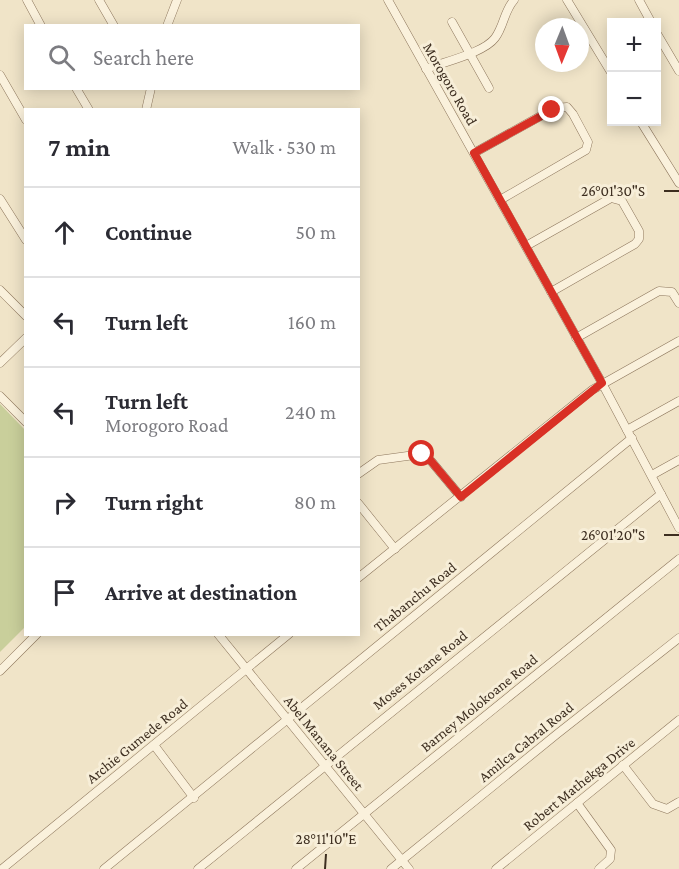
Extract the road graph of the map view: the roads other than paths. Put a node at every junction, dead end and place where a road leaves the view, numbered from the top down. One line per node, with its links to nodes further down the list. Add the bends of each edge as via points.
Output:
1 (27, 0): 10 (street)
2 (99, 0): 11 (street)
3 (177, 0): 12 (street)
4 (388, 0): 15 (street, Morogoro Road)
5 (514, 0): 14 (street, via 494,40)
6 (567, 0): 17 (street)
7 (639, 0): 8 (street)
8 (649, 18)
9 (452, 22): 14 (street)
10 (40, 24)
11 (113, 24)
12 (169, 24)
13 (661, 39): 16 (street)
14 (470, 53): 15 (street); 19 (street)
15 (426, 69): 26 (street, Morogoro Road)
16 (679, 71)
17 (611, 72)
18 (0, 75): 24 (street)
19 (489, 88)
20 (77, 90): 22 (street)
21 (151, 90): 23 (street)
22 (87, 108)
23 (146, 108)
24 (24, 117)
25 (643, 126): 27 (street)
26 (474, 153): 29 (street, Morogoro Road); 29 (street, via 555,108 564,107 573,114 588,142 586,150)
27 (679, 183)
28 (0, 199): 30 (street)
29 (500, 200): 31 (street, Morogoro Road)
30 (24, 237)
31 (526, 246): 33 (street, Morogoro Road); 33 (street, via 611,198 622,201 634,223 640,236 635,244)
32 (0, 290): 35 (street)
33 (551, 292): 36 (street, Morogoro Road)
34 (679, 303): 36 (street, via 672,292 662,290)
35 (24, 314)
36 (576, 338): 40 (street, Morogoro Road)
37 (24, 340): 39 (street)
38 (679, 341): 40 (street)
39 (0, 363)
40 (602, 383): 44 (street, Morogoro Road); 50 (street)
41 (0, 396): 43 (street)
42 (679, 401): 44 (street)
43 (24, 420)
44 (627, 430): 45 (street, Morogoro Road)
45 (632, 438): 48 (street, Morogoro Road); 62 (street, Thabanchu Road)
46 (679, 460): 48 (street)
47 (360, 473): 50 (street, via 378,460 422,454)
48 (652, 476): 49 (street, Morogoro Road)
49 (661, 494): 52 (street, Morogoro Road); 65 (street, Moses Kotane Road)
50 (461, 497): 53 (street)
51 (360, 505): 53 (street)
52 (678, 523)
53 (395, 549): 55 (street)
54 (679, 559): 70 (street, Barney Molokoane Road)
55 (360, 576)
56 (35, 636): 61 (street)
57 (220, 636): 60 (street, Abel Manana Street)
58 (286, 636): 60 (street, Archie Gumede Road)
59 (679, 638): 71 (street, Amilca Cabral Road)
60 (246, 670): 62 (street, Abel Manana Street); 64 (street, Archie Gumede Road)
61 (0, 671)
62 (286, 718): 65 (street, Abel Manana Street); 67 (street, Thabanchu Road)
63 (679, 720): 66 (street, Robert Mathekga Drive)
64 (154, 745): 67 (street); 72 (street, Archie Gumede Road)
65 (323, 765): 70 (street, Abel Manana Street); 74 (street, Moses Kotane Road)
66 (623, 765): 68 (street, via 656,806 667,809); 69 (street, Robert Mathekga Drive)
67 (194, 798): 73 (street, Thabanchu Road)
68 (679, 802)
69 (577, 803): 78 (street, Robert Mathekga Drive); 79 (street, via 611,850 608,861)
70 (363, 814): 71 (street, Abel Manana Street); 75 (street, Barney Molokoane Road)
71 (402, 860): 76 (street, Amilca Cabral Road); 77 (street, Abel Manana Street)
72 (2, 869)
73 (104, 869)
74 (198, 869)
75 (296, 869)
76 (391, 869)
77 (409, 869)
78 (496, 869)
79 (599, 869)

